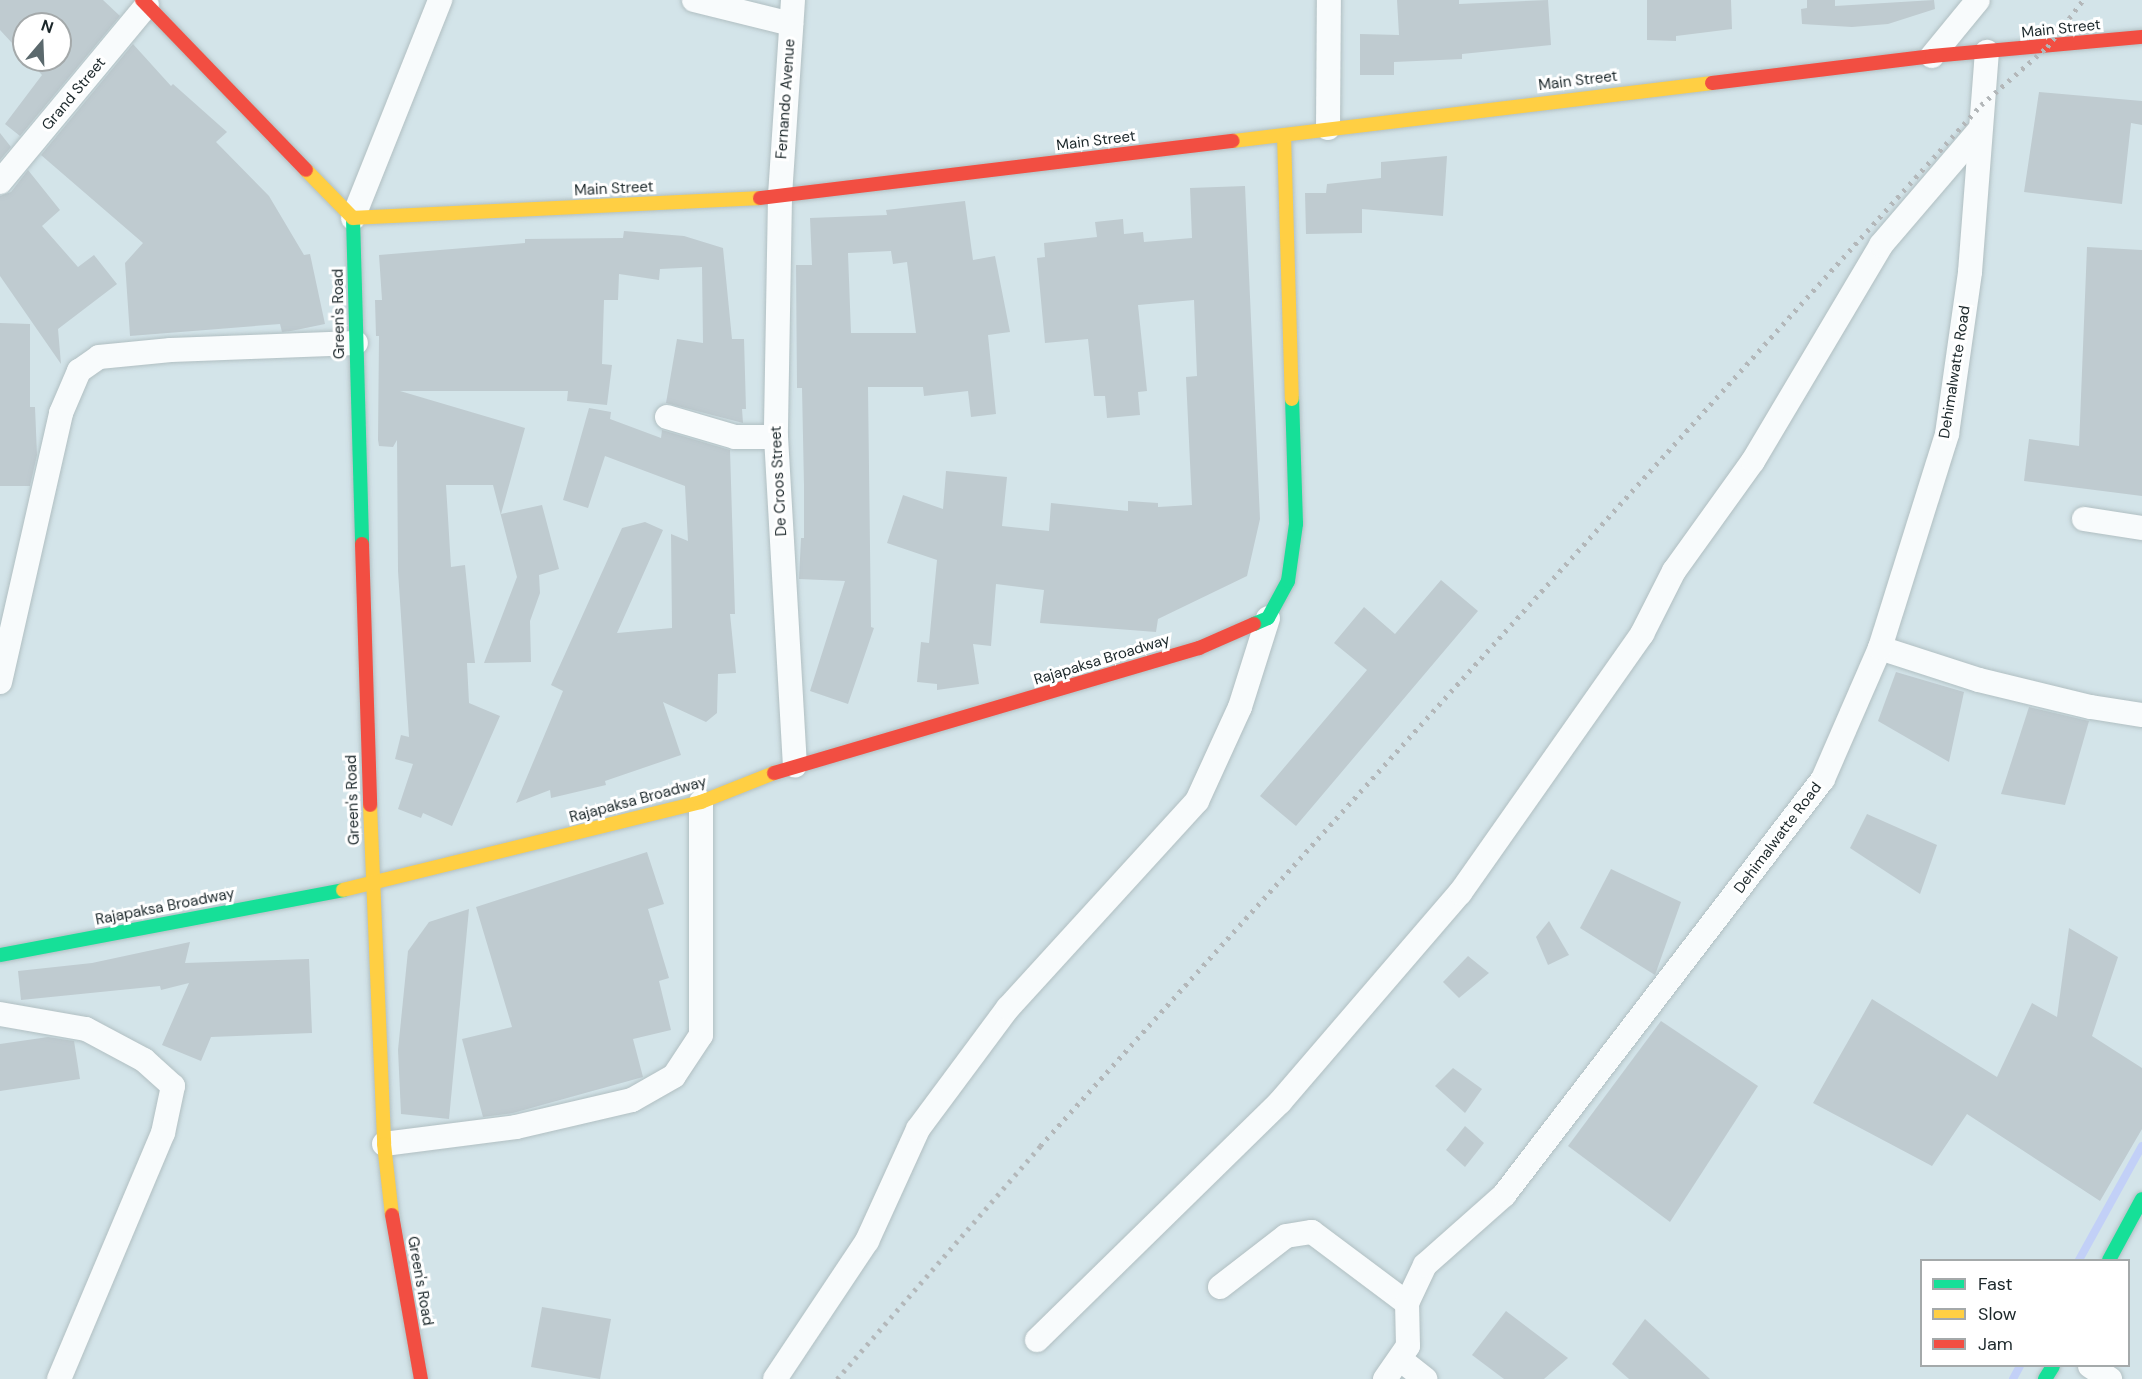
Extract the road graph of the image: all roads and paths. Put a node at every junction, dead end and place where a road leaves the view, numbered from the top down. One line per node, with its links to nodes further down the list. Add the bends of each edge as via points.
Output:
1 (440, 0): 17 (street)
2 (694, 0): 8 (street)
3 (793, 0): 8 (street, Fernando Avenue)
4 (1329, 0): 12 (street)
5 (1978, 0): 7 (street)
6 (144, 3): 15 (street, Grand Street); 17 (main road)
7 (1958, 9): 11 (street)
8 (791, 24): 16 (street, Fernando Avenue)
9 (2142, 37): 10 (main road, Main Street)
10 (1987, 52): 11 (main road, Main Street); 13 (street, Dehimalwatte Road)
11 (1932, 56): 12 (main road, Main Street)
12 (1328, 128): 14 (main road, Main Street)
13 (1978, 132): 24 (street, Dehimalwatte Road, via 1970,272 1947,434); 37 (street, via 1881,245 1753,461 1674,571 1642,634 1460,893 1280,1102)
14 (1284, 135): 16 (main road, Main Street); 23 (main road, via 1296,524 1288,581)
15 (0, 182)
16 (780, 197): 17 (main road, Main Street); 20 (street, De Croos Street)
17 (353, 218): 18 (main road, Green's Road)
18 (356, 343): 25 (street, via 99,357 80,371 61,413); 29 (main road, Green's Road)
19 (667, 417): 20 (street, via 735,437)
20 (776, 437): 27 (street, De Croos Street)
21 (2084, 519): 22 (street)
22 (2142, 528)
23 (1268, 618): 27 (main road, Rajapaksa Broadway, via 1199,648); 42 (street, via 1240,707 1197,801 1008,1008 918,1129 867,1241)
24 (1880, 648): 26 (street, via 1978,680); 36 (street, Dehimalwatte Road, via 1823,778 1504,1195 1425,1265)
25 (0, 681)
26 (2142, 715)
27 (795, 765): 28 (main road, Rajapaksa Broadway)
28 (701, 802): 29 (main road, Rajapaksa Broadway); 32 (street, via 701,1035 674,1076 632,1100 539,1122)
29 (372, 885): 30 (main road, Rajapaksa Broadway); 32 (main road, Green's Road)
30 (0, 955)
31 (0, 1014): 40 (street, via 86,1029 144,1060 172,1086 163,1133)
32 (384, 1144): 41 (main road, Green's Road, via 398,1262)
33 (2142, 1199): 34 (main road)
34 (2110, 1259)
35 (1220, 1287): 36 (street, via 1286,1236 1312,1232)
36 (1407, 1303): 38 (street, Dehimalwatte Road, via 1408,1346)
37 (1037, 1340)
38 (1401, 1360): 43 (street, Dehimalwatte Road); 44 (street)
39 (2093, 1367): 45 (street)
40 (59, 1379)
41 (421, 1379)
42 (775, 1379)
43 (1385, 1379)
44 (1425, 1379)
45 (2110, 1379)

